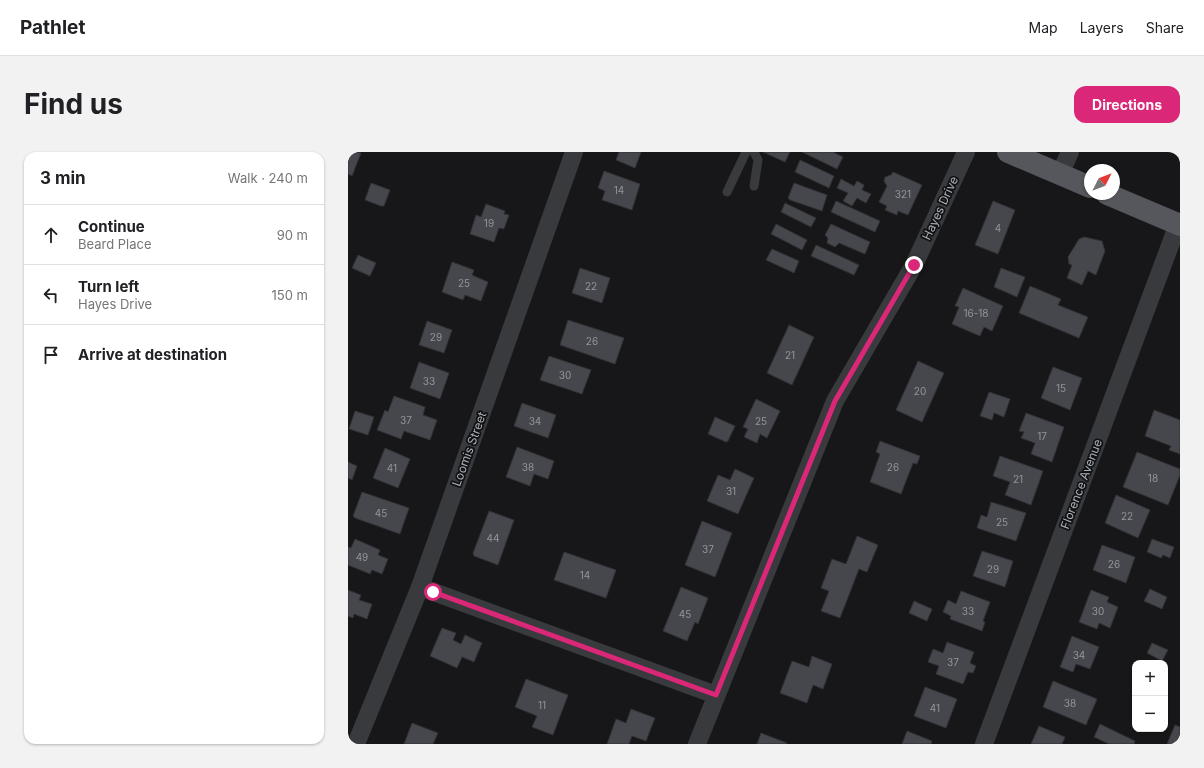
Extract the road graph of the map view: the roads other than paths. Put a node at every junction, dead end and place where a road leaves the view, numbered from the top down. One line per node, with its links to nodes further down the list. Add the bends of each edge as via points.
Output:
1 (574, 152): 13 (street, Loomis Street)
2 (746, 152): 10 (lane)
3 (754, 152): 9 (lane, via 758,160)
4 (966, 152): 14 (street, Hayes Drive, via 914,265 835,401)
5 (1008, 152): 7 (main road)
6 (1070, 152): 7 (street)
7 (1060, 174): 8 (main road)
8 (1084, 184)
9 (754, 186)
10 (727, 192)
11 (1120, 200): 12 (main road)
12 (1179, 225): 17 (street, Florence Avenue)
13 (420, 588): 14 (street); 15 (street, Loomis Street)
14 (716, 695): 16 (street, Hayes Drive)
15 (354, 738)
16 (697, 744)
17 (984, 744)

